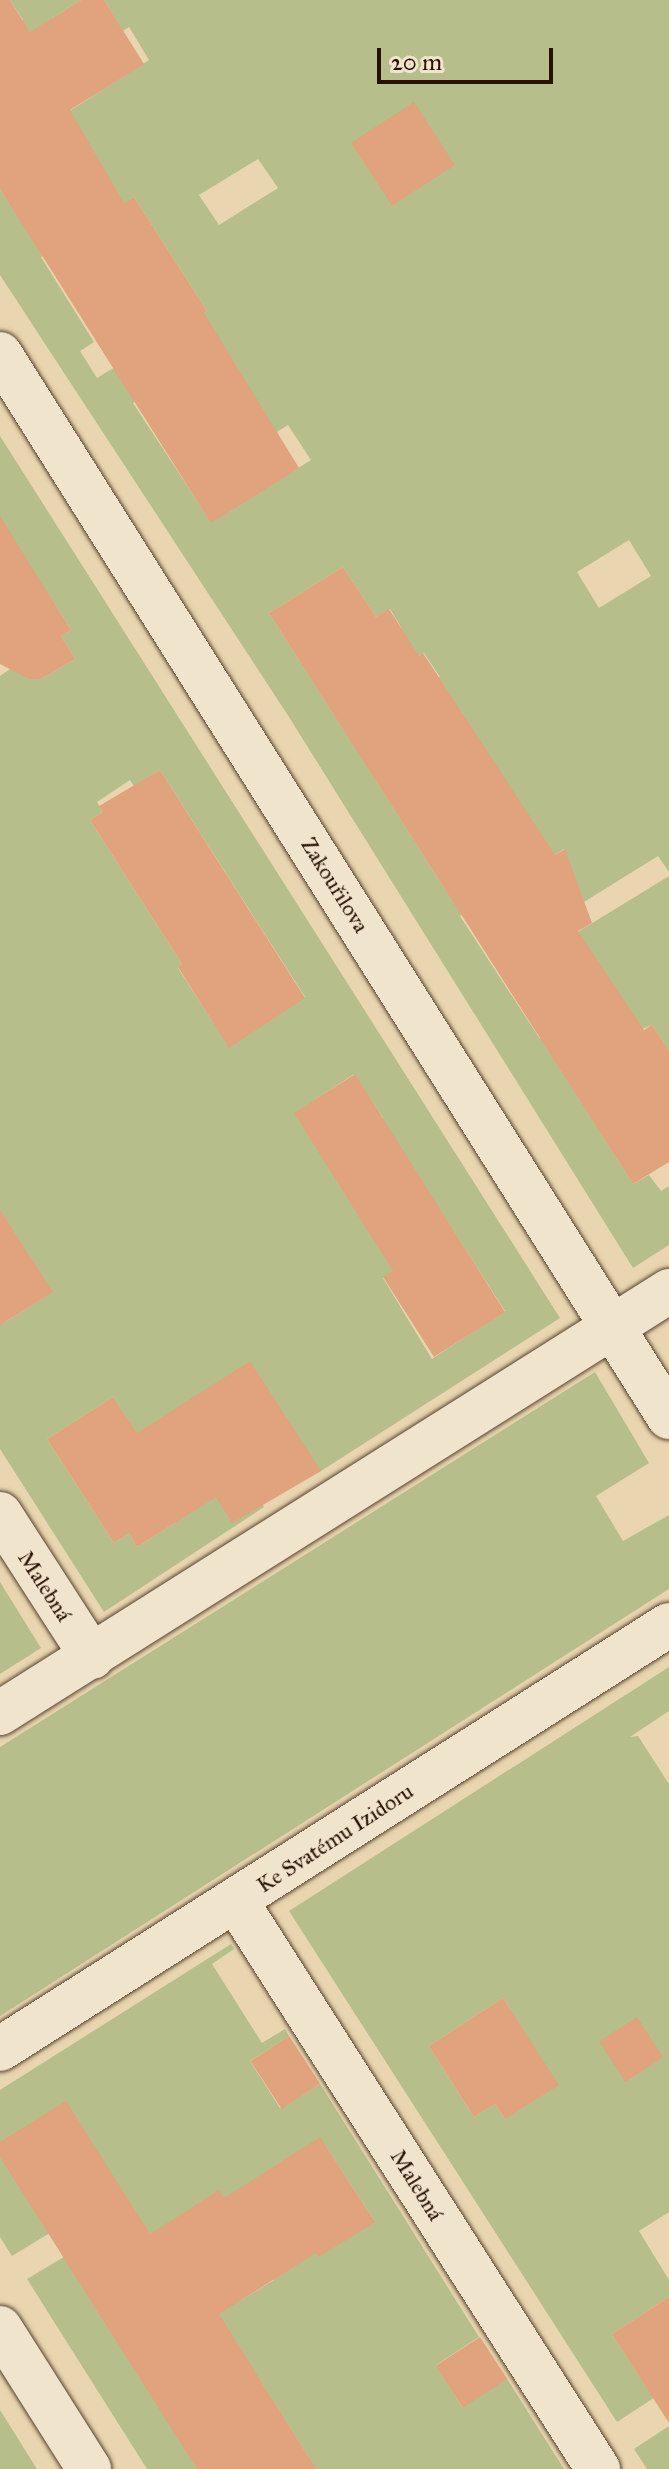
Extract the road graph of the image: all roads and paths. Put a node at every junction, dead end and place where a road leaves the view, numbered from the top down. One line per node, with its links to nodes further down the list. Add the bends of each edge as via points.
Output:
1 (0, 354): 3 (street, Zakouřilova)
2 (669, 1291): 3 (street)
3 (613, 1326): 4 (street, Zakouřilova); 7 (street)
4 (669, 1417)
5 (0, 1514): 7 (street, Malebná)
6 (669, 1625): 9 (street, Ke Svatému Izidoru)
7 (92, 1657): 8 (street)
8 (0, 1713)
9 (236, 1901): 10 (street, Ke Svatému Izidoru); 13 (street, Malebná)
10 (0, 2049)
11 (0, 2328): 12 (street)
12 (89, 2469)
13 (598, 2469)

